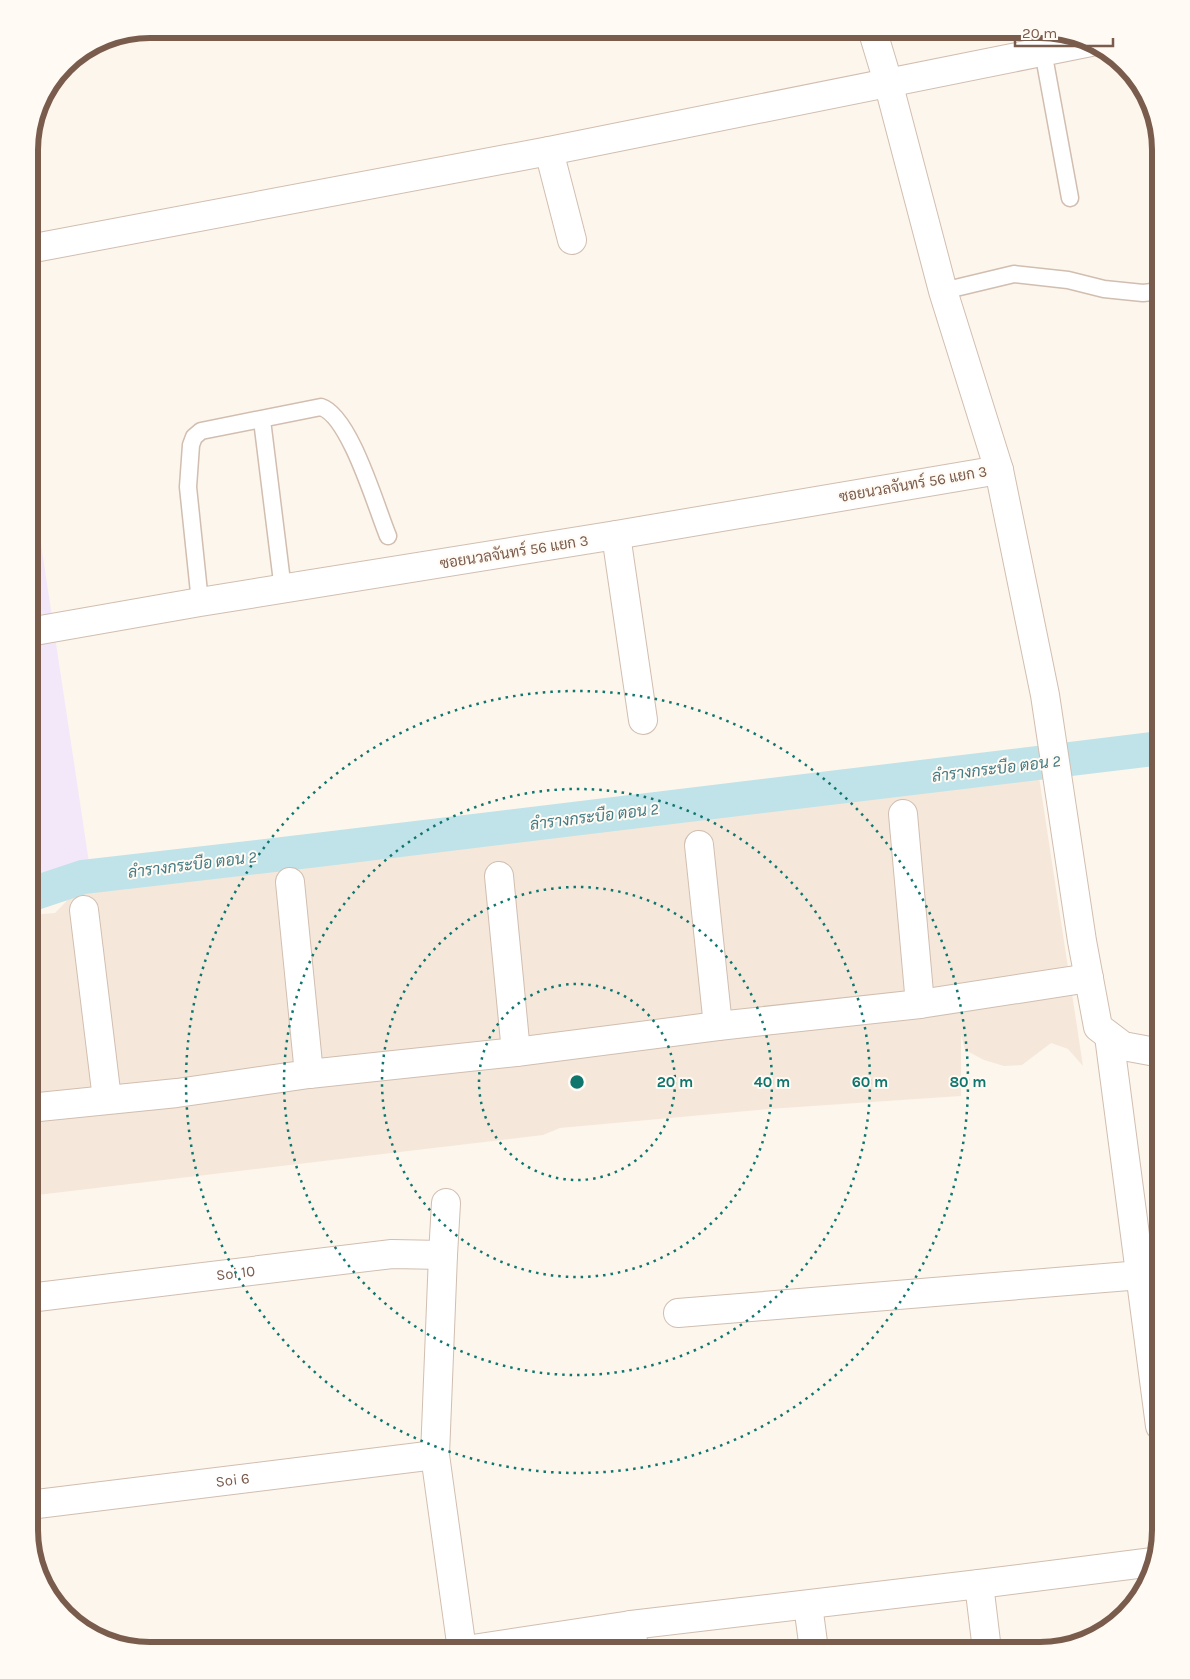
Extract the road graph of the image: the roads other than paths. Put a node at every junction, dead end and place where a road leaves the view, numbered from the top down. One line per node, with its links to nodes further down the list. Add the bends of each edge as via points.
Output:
1 (875, 38): 4 (street)
2 (1080, 44): 3 (street)
3 (1043, 51): 4 (street); 6 (lane)
4 (888, 82): 5 (street); 9 (street)
5 (549, 152): 7 (street); 8 (street)
6 (1070, 198)
7 (572, 240)
8 (38, 247)
9 (943, 291): 10 (lane, via 1014,274 1068,280 1104,290); 12 (street)
10 (1152, 292)
11 (262, 420): 14 (lane, via 321,407 333,413 351,439); 15 (lane); 16 (lane, via 201,431 191,445 188,487)
12 (999, 470): 13 (street, ซอยนวลจันทร์ 56 แยก 3); 24 (street, via 1045,695)
13 (616, 535): 15 (street, ซอยนวลจันทร์ 56 แยก 3); 18 (street)
14 (388, 536)
15 (283, 590): 16 (street, ซอยนวลจันทร์ 56 แยก 3)
16 (200, 602): 17 (street, ซอยนวลจันทร์ 56 แยก 3)
17 (38, 630)
18 (643, 720)
19 (903, 814): 25 (street)
20 (699, 845): 26 (street)
21 (499, 876): 29 (street)
22 (290, 882): 30 (street)
23 (84, 910): 31 (street)
24 (1089, 978): 25 (street); 27 (street, via 1098,1027)
25 (920, 1004): 26 (street)
26 (718, 1026): 29 (street)
27 (1109, 1036): 28 (street, via 1123,1046); 35 (street)
28 (1152, 1051)
29 (516, 1052): 30 (street)
30 (309, 1074): 31 (street, via 177,1093)
31 (107, 1099): 32 (street)
32 (38, 1107)
33 (446, 1203): 34 (street)
34 (442, 1255): 36 (street, Soi 10, via 392,1254); 39 (street)
35 (1141, 1275): 37 (street); 38 (street)
36 (38, 1297)
37 (678, 1313)
38 (1152, 1362)
39 (435, 1455): 40 (street, Soi 6); 45 (street)
40 (38, 1504)
41 (1146, 1566): 42 (street)
42 (980, 1584): 43 (street); 48 (street)
43 (808, 1604): 44 (street); 47 (street)
44 (633, 1638): 46 (street)
45 (463, 1641)
46 (584, 1641)
47 (813, 1642)
48 (986, 1642)

